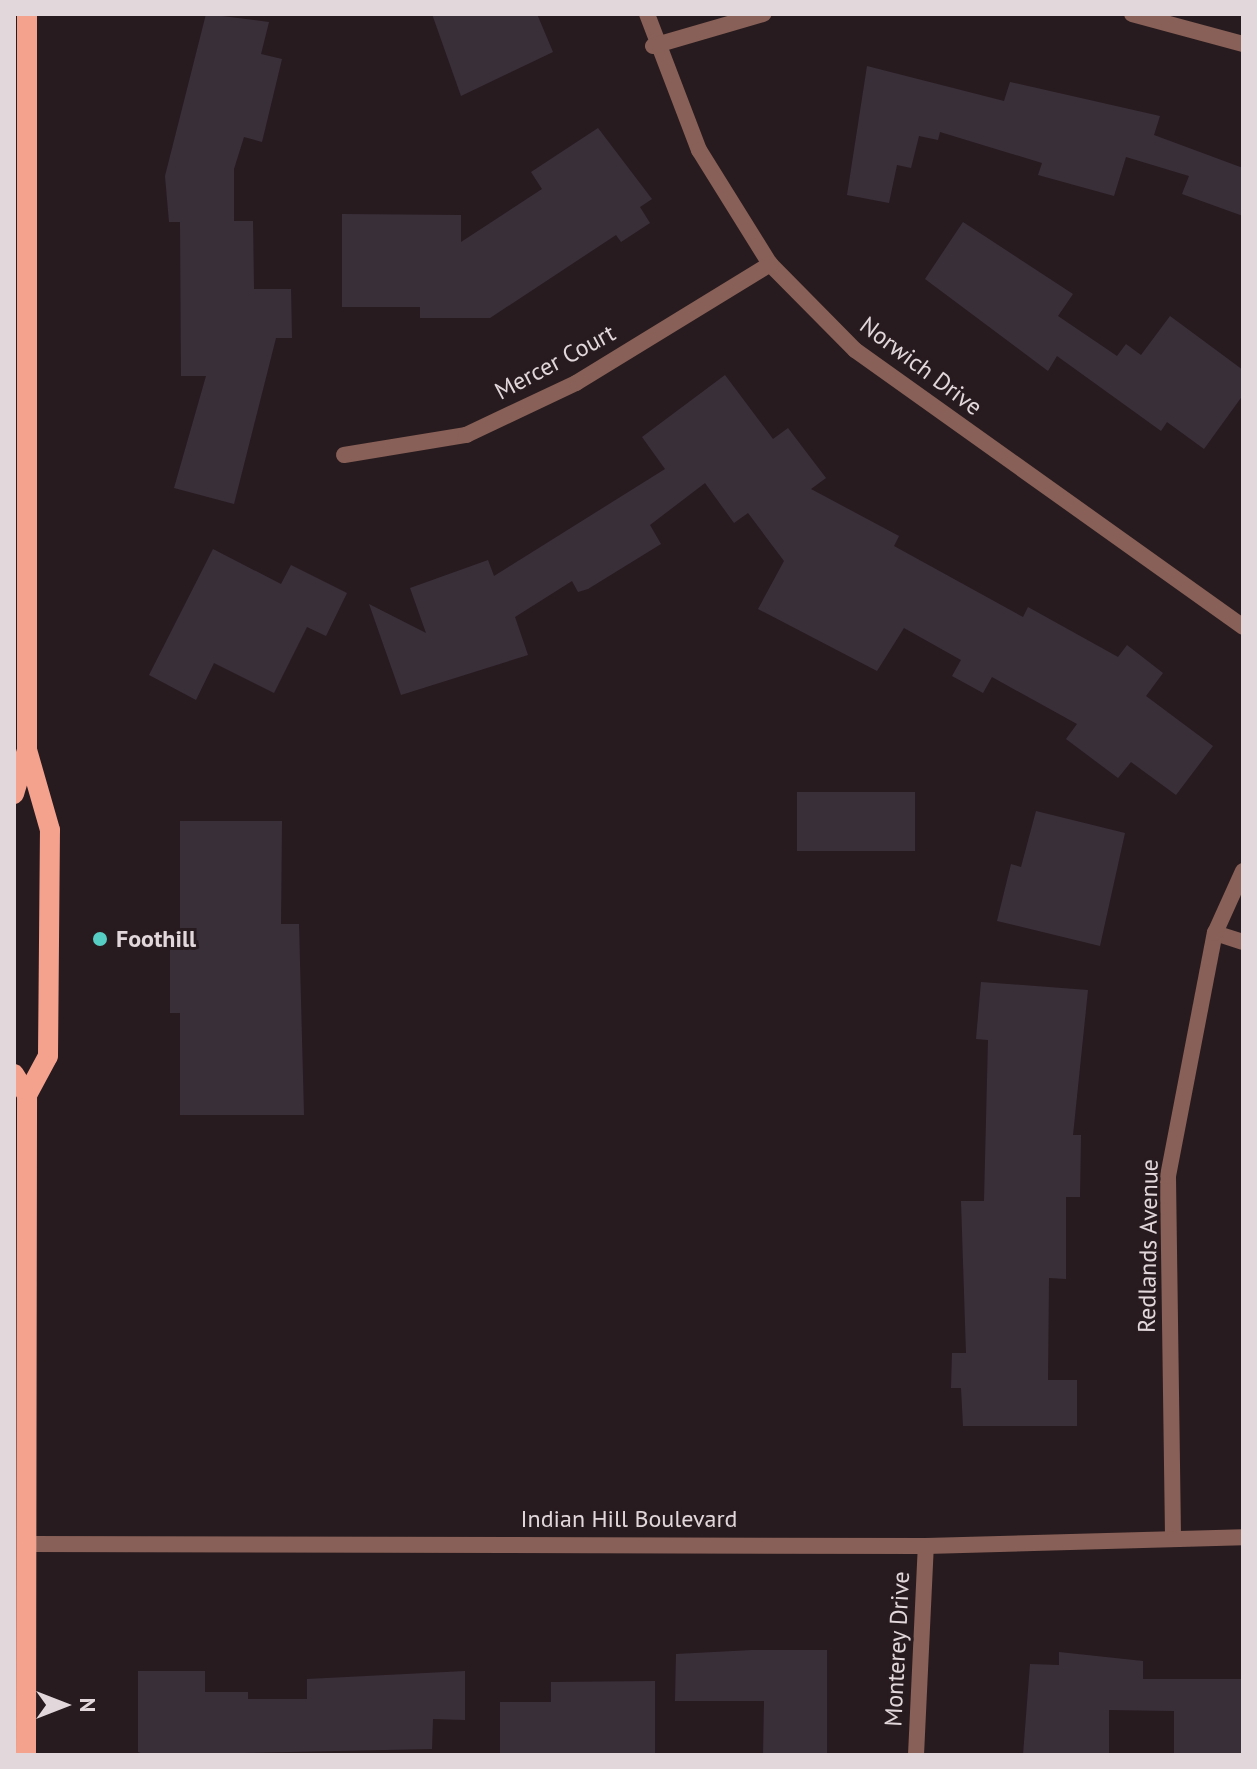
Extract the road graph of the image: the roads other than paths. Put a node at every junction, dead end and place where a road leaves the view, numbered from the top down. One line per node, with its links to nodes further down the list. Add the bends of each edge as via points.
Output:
1 (27, 14): 10 (main road)
2 (647, 14): 6 (street, Norwich Drive)
3 (763, 14): 6 (street)
4 (1132, 14): 5 (street)
5 (1243, 44)
6 (653, 46): 7 (street, Norwich Drive, via 699,150)
7 (770, 264): 8 (street, Mercer Court, via 576,383 466,435); 9 (street, Norwich Drive, via 855,350)
8 (344, 455)
9 (1243, 627)
10 (27, 750): 11 (main road); 16 (main road, via 50,830 48,1056)
11 (14, 794)
12 (1243, 871): 13 (street, Redlands Avenue)
13 (1215, 933): 14 (street); 18 (street, Redlands Avenue, via 1168,1176)
14 (1243, 942)
15 (14, 1074): 16 (main road)
16 (27, 1095): 17 (main road)
17 (21, 1479): 20 (main road)
18 (1173, 1536): 19 (street, Indian Hill Boulevard); 21 (street, Indian Hill Boulevard)
19 (1243, 1537)
20 (22, 1544): 21 (street, Indian Hill Boulevard); 22 (main road)
21 (926, 1546): 23 (street, Monterey Drive)
22 (26, 1755)
23 (916, 1755)

